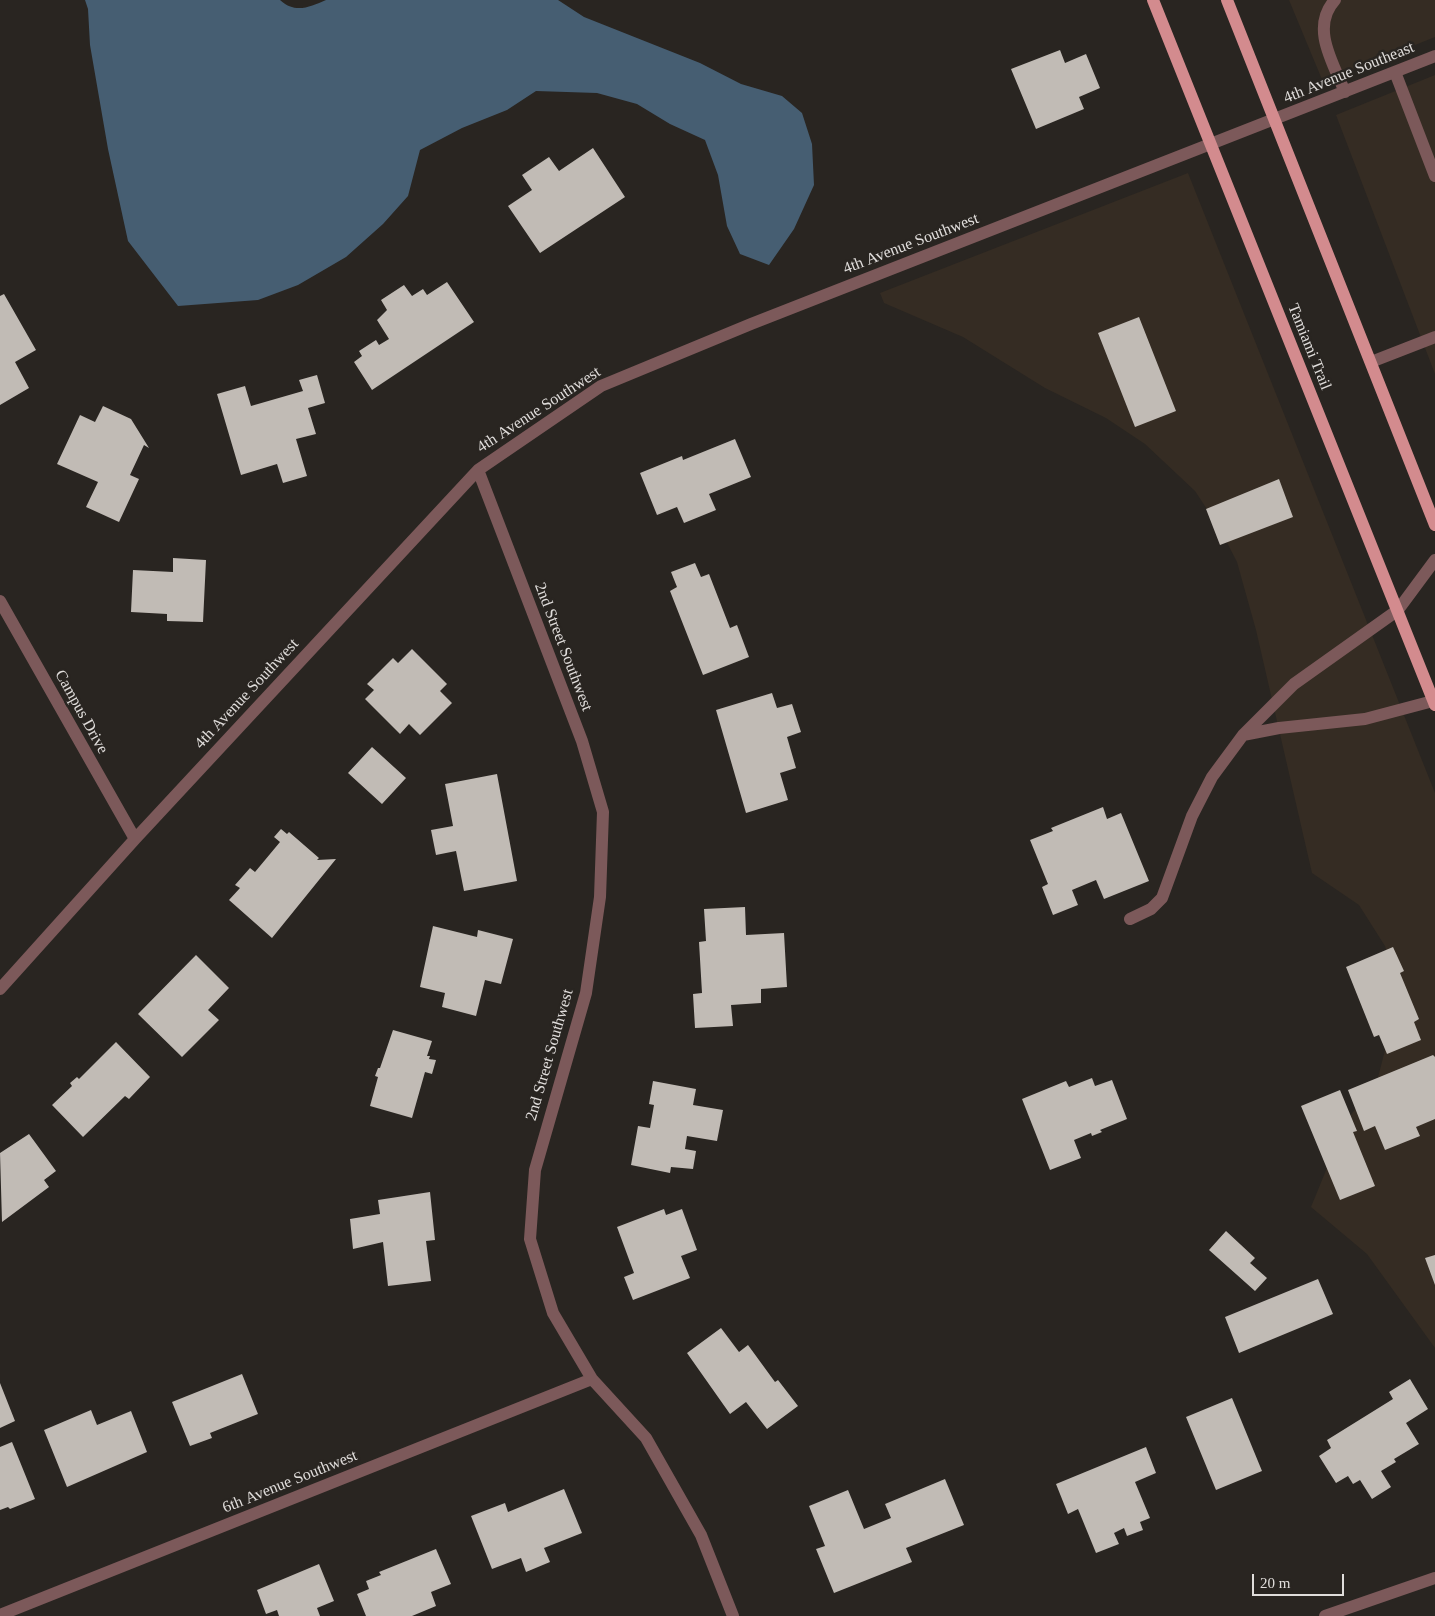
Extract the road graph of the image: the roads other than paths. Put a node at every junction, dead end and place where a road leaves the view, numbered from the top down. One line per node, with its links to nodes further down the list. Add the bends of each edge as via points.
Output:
1 (1154, 0): 10 (main road, Tamiami Trail)
2 (1227, 0): 9 (main road)
3 (1322, 0): 5 (street)
4 (1335, 0): 5 (street)
5 (1324, 15): 8 (street, via 1326,47)
6 (1435, 56): 7 (street, 4th Avenue Southeast)
7 (1395, 72): 8 (street, 4th Avenue Southeast); 11 (street)
8 (1345, 92): 9 (street, 4th Avenue Southeast)
9 (1275, 120): 10 (street, 4th Avenue Southwest); 13 (main road)
10 (1210, 145): 14 (street, 4th Avenue Southwest, via 760,320 601,386); 18 (main road, Tamiami Trail)
11 (1435, 176)
12 (1435, 337): 13 (street)
13 (1371, 362): 15 (main road)
14 (478, 470): 21 (street, 4th Avenue Southwest); 24 (street, 2nd Street Southwest, via 582,741 602,812 600,897 586,993 535,1170 530,1239 553,1313)
15 (1435, 525)
16 (1435, 560): 18 (street)
17 (0, 601): 21 (street, Campus Drive)
18 (1398, 610): 19 (main road, Tamiami Trail); 20 (street, via 1294,684)
19 (1434, 703): 20 (street, via 1366,719)
20 (1243, 735): 22 (street, via 1212,777 1192,816 1162,898 1151,909)
21 (134, 839): 23 (street, 4th Avenue Southwest)
22 (1130, 919)
23 (0, 989)
24 (592, 1378): 26 (street, 6th Avenue Southwest); 27 (street, 2nd Street Southwest, via 646,1438 701,1536)
25 (1435, 1578): 28 (street)
26 (0, 1616)
27 (733, 1616)
28 (1325, 1616)

